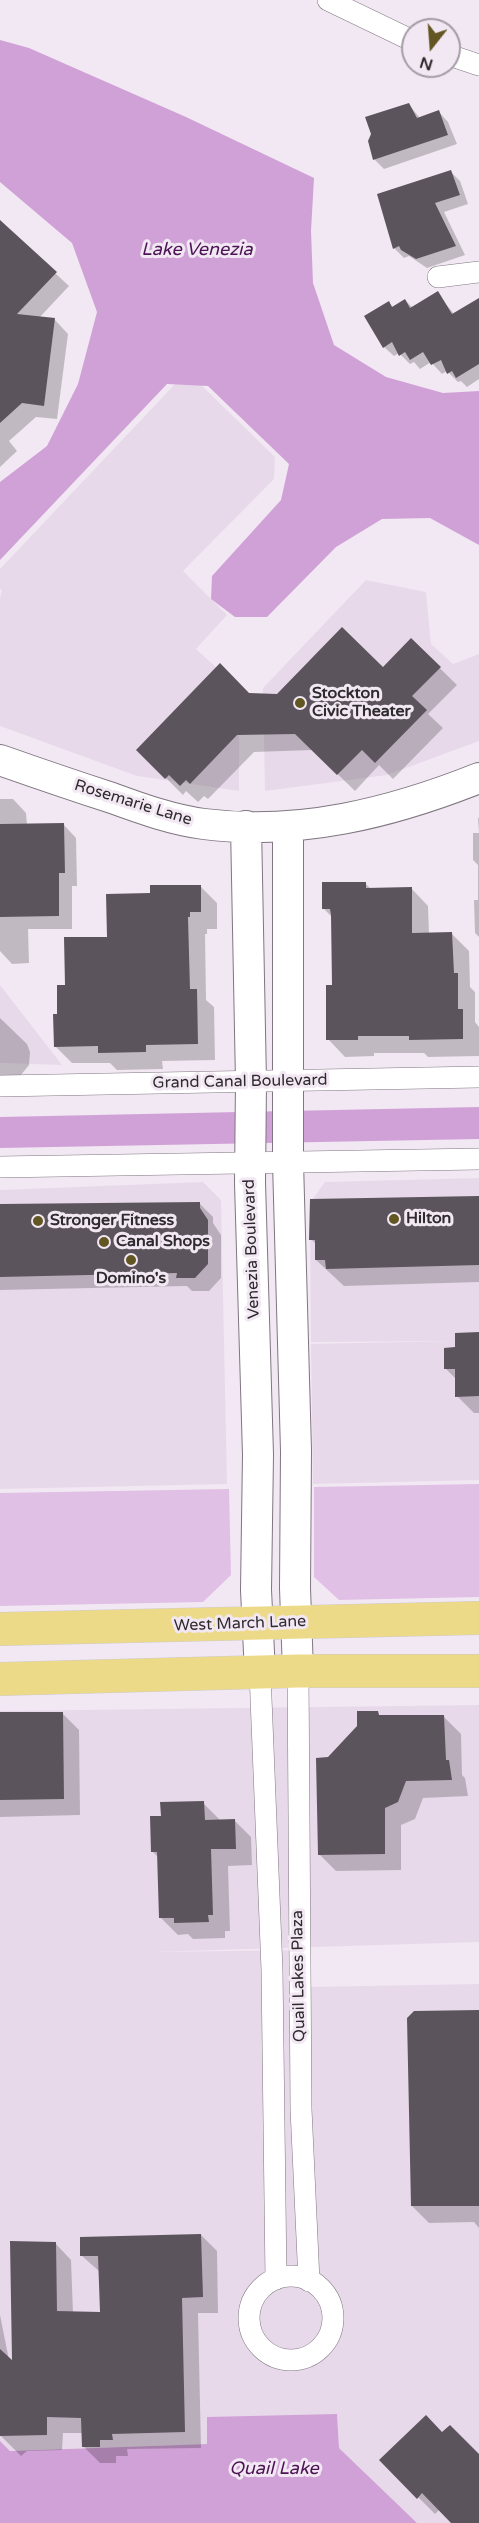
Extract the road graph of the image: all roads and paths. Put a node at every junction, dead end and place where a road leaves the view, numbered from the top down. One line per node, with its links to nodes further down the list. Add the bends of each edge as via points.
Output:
1 (328, 0): 2 (street)
2 (401, 35)
3 (461, 59): 4 (street)
4 (479, 65)
5 (479, 272): 6 (street)
6 (438, 277)
7 (0, 760): 9 (street, Rosemarie Lane, via 155,813 203,824)
8 (479, 778): 10 (street, Rosemarie Lane, via 391,810)
9 (246, 826): 10 (street, Rosemarie Lane); 13 (street, Venezia Boulevard)
10 (288, 827): 12 (street)
11 (479, 1077): 12 (street, Grand Canal Boulevard)
12 (290, 1081): 13 (street, Grand Canal Boulevard); 16 (street)
13 (251, 1082): 14 (street, Grand Canal Boulevard); 17 (street, Venezia Boulevard)
14 (0, 1086)
15 (479, 1158): 16 (street)
16 (288, 1162): 17 (street); 19 (street)
17 (250, 1163): 18 (street); 20 (street, Venezia Boulevard)
18 (0, 1167)
19 (296, 1530): 20 (street); 22 (street)
20 (258, 1533): 23 (street, Venezia Boulevard)
21 (479, 1618): 22 (main road, West March Lane)
22 (296, 1622): 23 (main road, West March Lane); 25 (street)
23 (258, 1624): 24 (main road, West March Lane); 27 (street, Venezia Boulevard)
24 (0, 1629)
25 (298, 1671): 26 (main road); 27 (main road); 30 (street, Quail Lakes Plaza, via 301,2097)
26 (479, 1671)
27 (260, 1673): 28 (main road); 29 (street, Quail Lakes Plaza, via 272,1970)
28 (0, 1679)
29 (276, 2279): 30 (street, via 293,2276); 30 (street, via 256,2293 248,2320 259,2346 284,2359 311,2355 329,2335 332,2309 327,2296)
30 (309, 2280)

